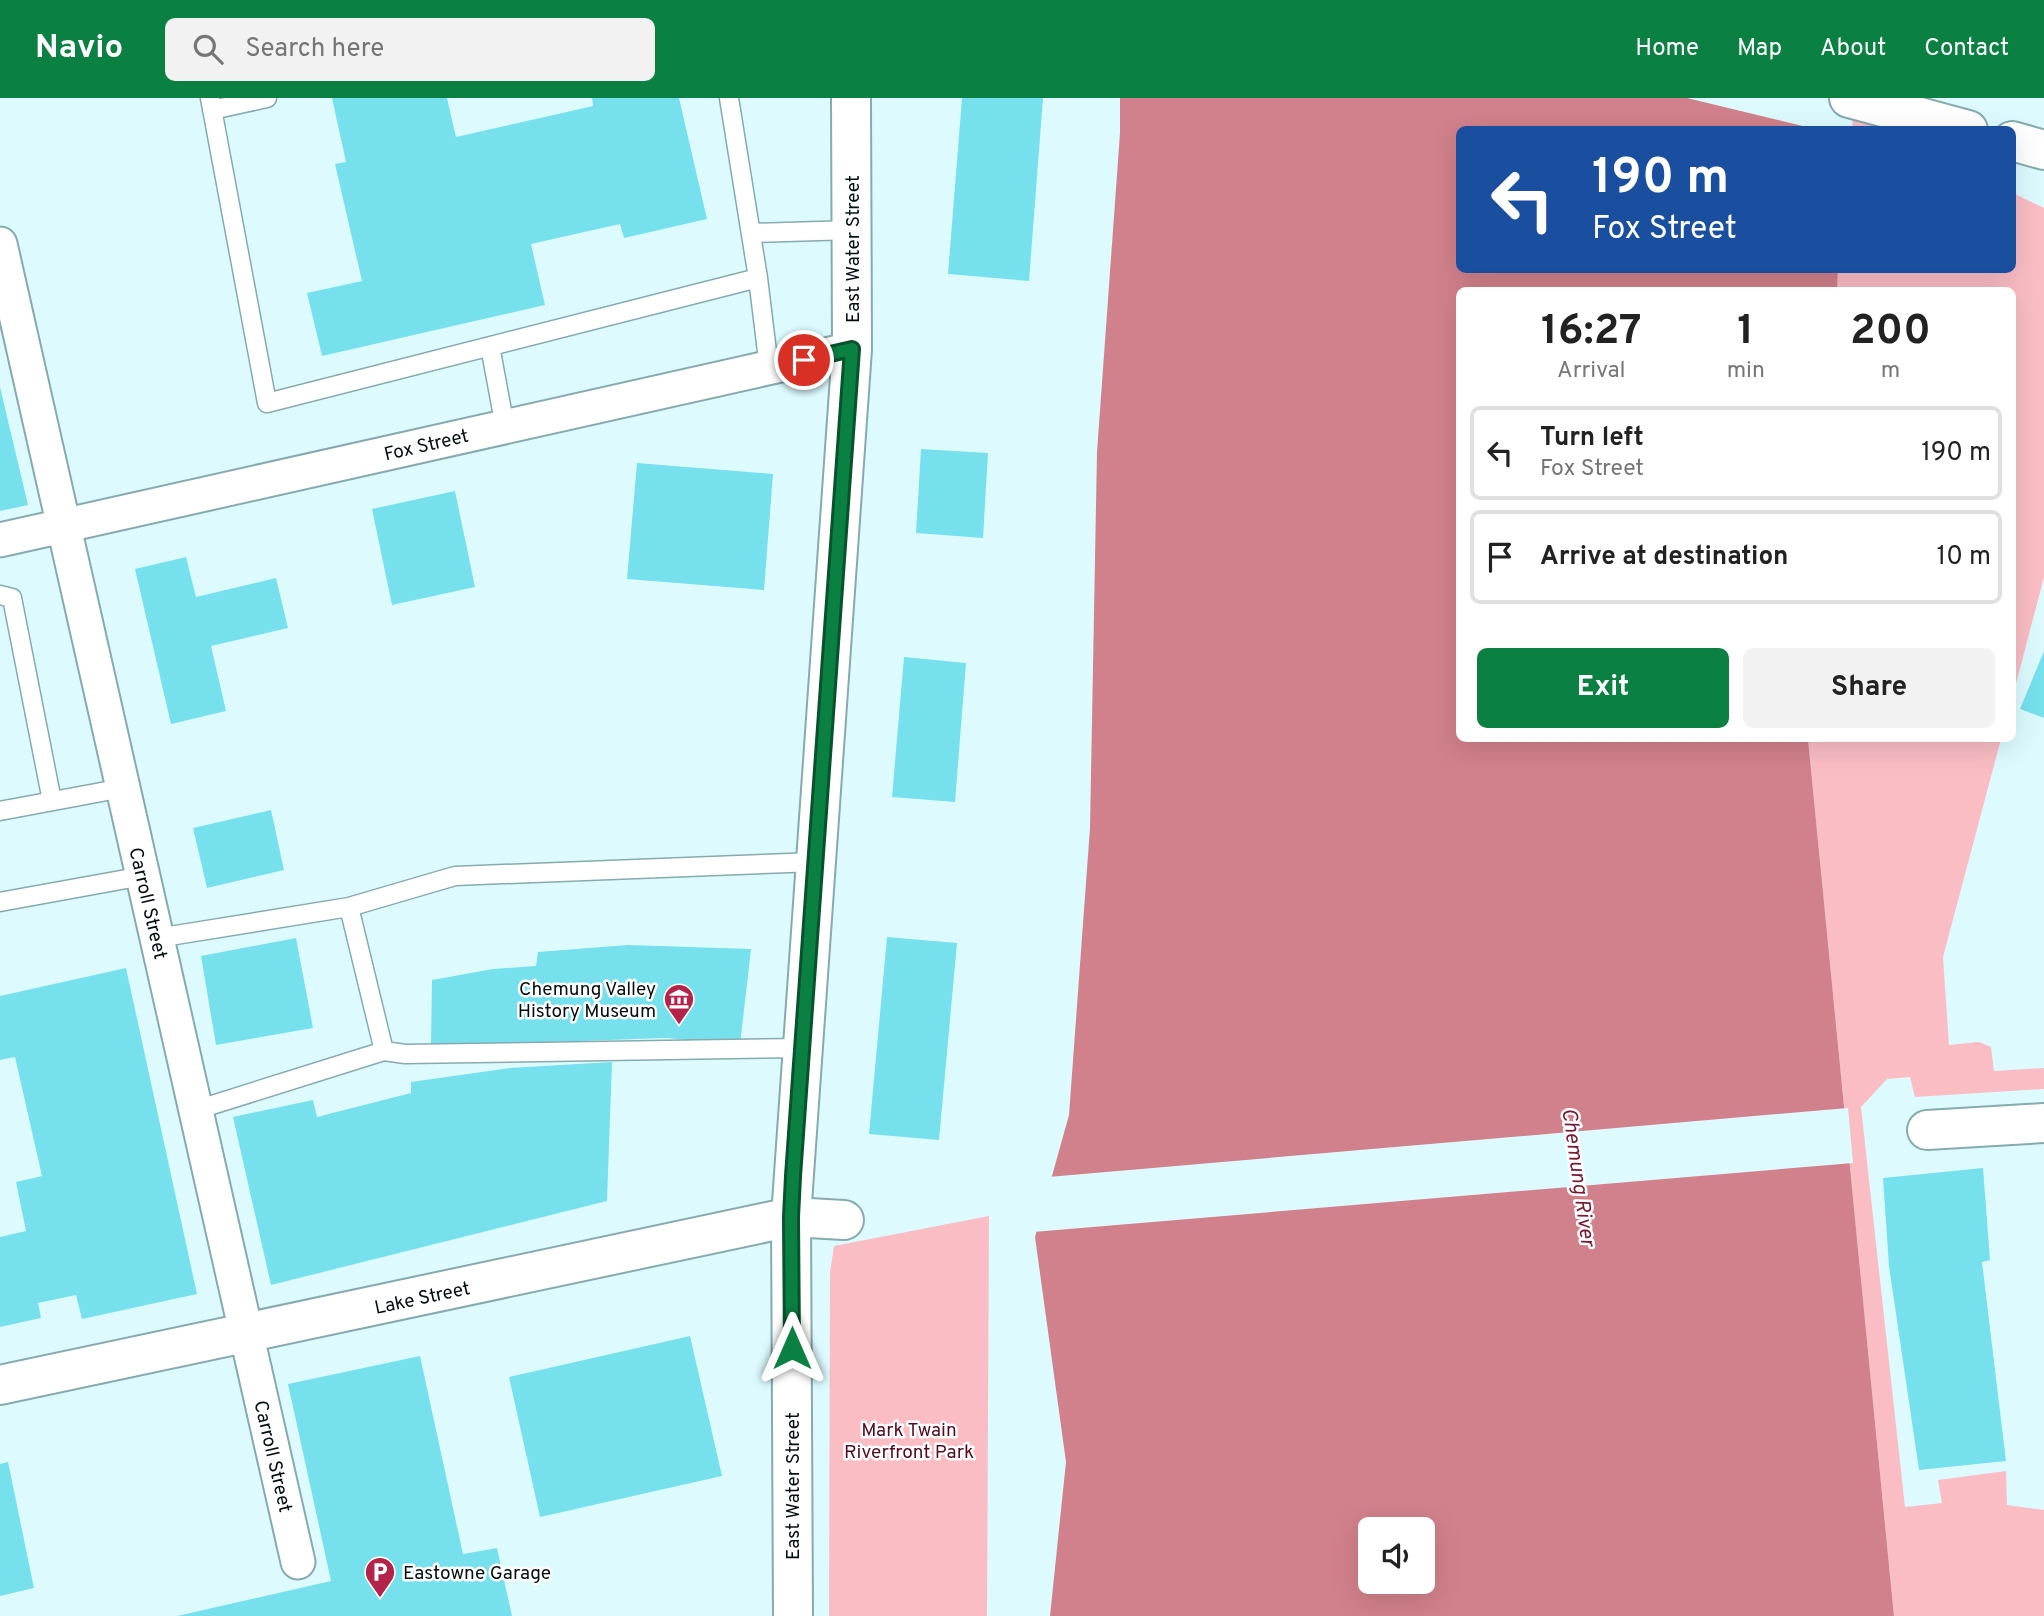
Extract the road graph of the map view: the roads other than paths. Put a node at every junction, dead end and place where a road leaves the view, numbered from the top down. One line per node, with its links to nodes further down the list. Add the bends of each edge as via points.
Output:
1 (267, 98): 5 (lane)
2 (729, 98): 10 (lane)
3 (851, 98): 9 (main road, East Water Street)
4 (1849, 98): 6 (main road)
5 (211, 104): 13 (lane, via 267,403)
6 (1953, 126)
7 (2016, 142): 8 (main road)
8 (2044, 150)
9 (852, 230): 10 (lane); 14 (main road, East Water Street)
10 (751, 233): 12 (lane)
11 (0, 244): 17 (street, Carroll Street)
12 (758, 278): 13 (lane); 15 (lane)
13 (490, 346): 16 (lane)
14 (852, 349): 15 (street, Fox Street); 23 (main road, East Water Street)
15 (769, 368): 16 (street, Fox Street)
16 (505, 427): 17 (street, Fox Street)
17 (64, 525): 18 (street, Fox Street); 20 (street, Carroll Street)
18 (0, 540)
19 (0, 595): 21 (lane, via 12,598)
20 (123, 788): 21 (lane); 24 (street, Carroll Street)
21 (52, 801): 22 (lane)
22 (0, 811)
23 (816, 862): 26 (lane, via 455,876); 28 (main road, East Water Street)
24 (143, 876): 25 (lane); 27 (street, Carroll Street)
25 (0, 902)
26 (349, 908): 27 (lane); 29 (lane)
27 (157, 938): 30 (street, Carroll Street)
28 (803, 1048): 29 (lane, via 405,1055); 33 (main road, East Water Street)
29 (384, 1051): 30 (lane)
30 (196, 1110): 35 (street, Carroll Street)
31 (2044, 1123): 32 (main road)
32 (1927, 1130)
33 (791, 1217): 34 (main road, Lake Street); 35 (main road, Lake Street); 38 (main road, East Water Street)
34 (844, 1220)
35 (246, 1335): 36 (main road, Lake Street); 37 (street, Carroll Street)
36 (0, 1385)
37 (298, 1562)
38 (793, 1616)

